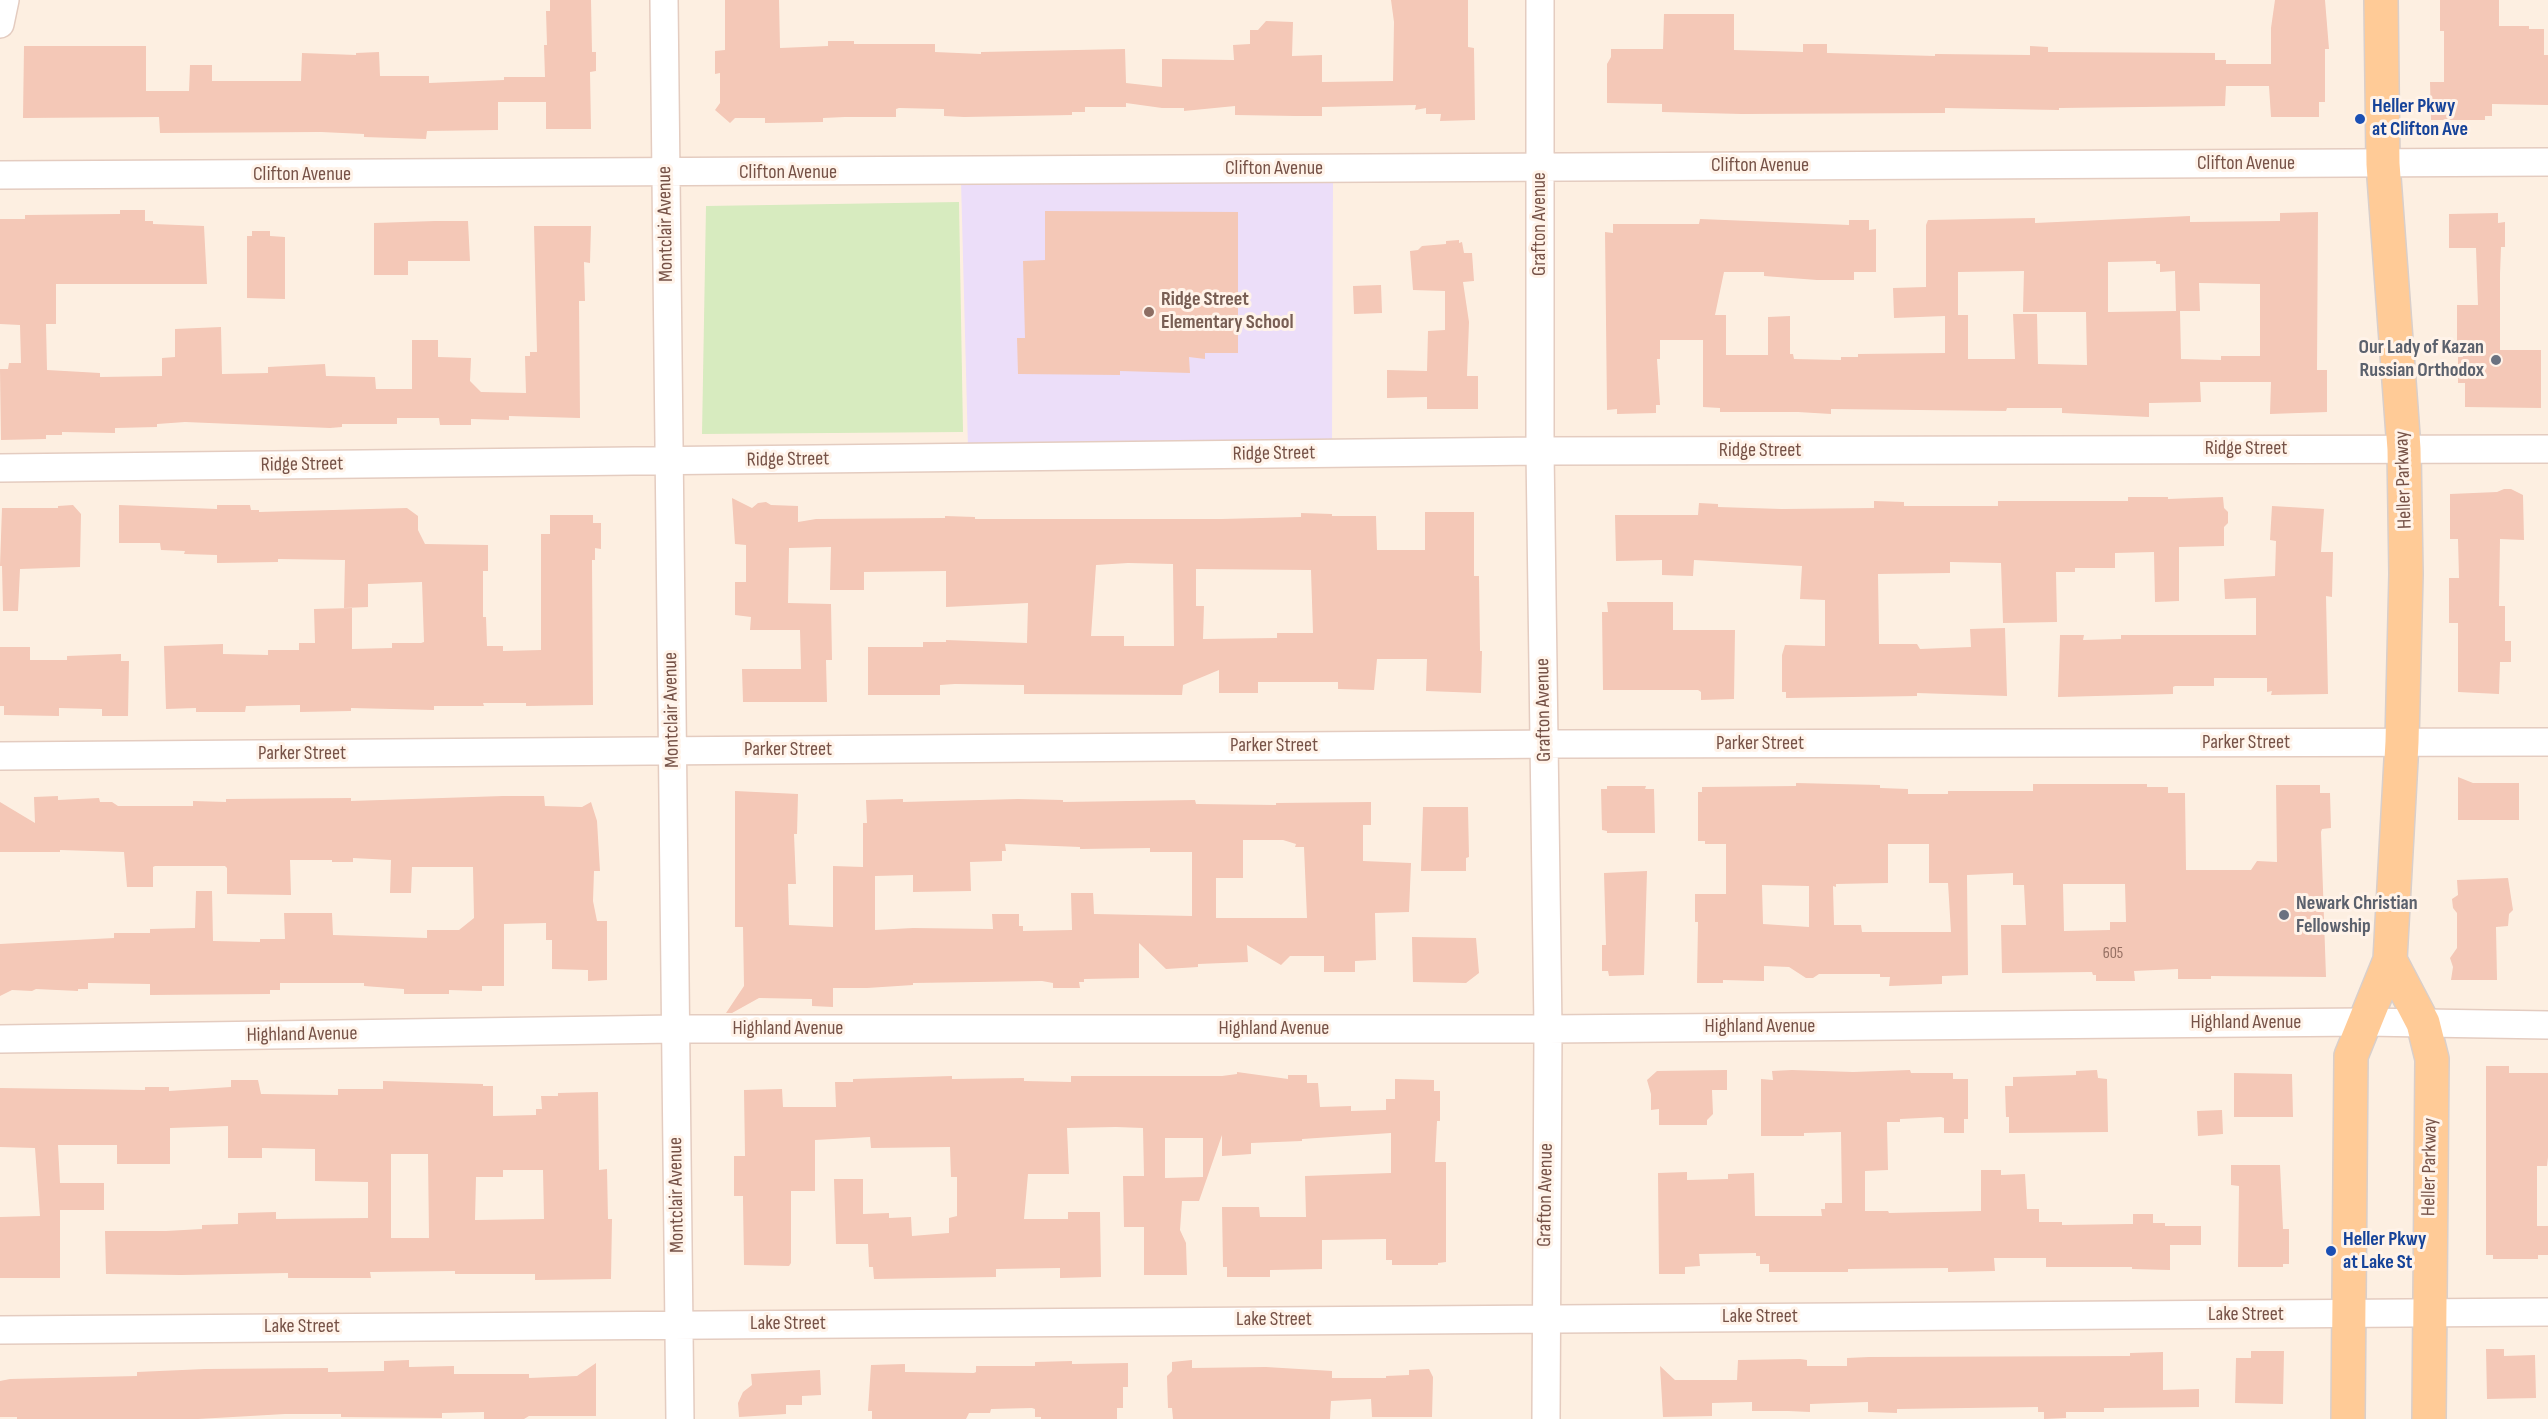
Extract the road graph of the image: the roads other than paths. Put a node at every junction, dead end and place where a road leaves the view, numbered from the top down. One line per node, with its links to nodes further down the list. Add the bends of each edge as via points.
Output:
1 (5, 0): 5 (street)
2 (664, 0): 9 (street, Montclair Avenue)
3 (1539, 0): 8 (street, Grafton Avenue)
4 (2381, 0): 7 (main road, Heller Parkway)
5 (0, 24)
6 (2548, 162): 7 (street, Clifton Avenue)
7 (2383, 164): 8 (street, Clifton Avenue); 11 (main road, Heller Parkway)
8 (1540, 166): 9 (street, Clifton Avenue); 13 (street, Grafton Avenue)
9 (666, 174): 10 (street, Clifton Avenue); 14 (street, Montclair Avenue)
10 (0, 176)
11 (2404, 449): 12 (street, Ridge Street); 13 (street, Ridge Street); 16 (main road, Heller Parkway)
12 (2548, 449)
13 (1540, 451): 14 (street, Ridge Street); 18 (street, Grafton Avenue)
14 (669, 461): 15 (street, Ridge Street); 19 (street, Montclair Avenue)
15 (0, 468)
16 (2403, 742): 17 (street, Parker Street); 18 (street, Parker Street); 21 (main road, Heller Parkway)
17 (2548, 742)
18 (1545, 744): 19 (street, Parker Street); 26 (street, Grafton Avenue)
19 (672, 751): 20 (street, Parker Street); 25 (street, Montclair Avenue)
20 (0, 756)
21 (2390, 960): 22 (main road, Heller Parkway); 23 (main road, Heller Parkway)
22 (2365, 1022): 23 (street, Highland Avenue); 26 (street, Highland Avenue); 30 (main road, Heller Parkway, via 2351,1056)
23 (2424, 1023): 24 (street, Highland Avenue); 29 (main road, Heller Parkway, via 2432,1059)
24 (2548, 1025)
25 (675, 1029): 26 (street, Highland Avenue); 27 (street, Highland Avenue); 32 (street, Montclair Avenue)
26 (1548, 1029): 31 (street, Grafton Avenue)
27 (0, 1039)
28 (2548, 1312): 29 (street, Lake Street)
29 (2428, 1313): 30 (street, Lake Street); 37 (main road, Heller Parkway)
30 (2348, 1314): 31 (street, Lake Street); 36 (main road, Heller Parkway)
31 (1545, 1318): 32 (street, Lake Street); 35 (street, Grafton Avenue)
32 (679, 1325): 33 (street, Lake Street); 34 (street, Montclair Avenue)
33 (0, 1330)
34 (680, 1419)
35 (1546, 1419)
36 (2348, 1419)
37 (2429, 1419)

